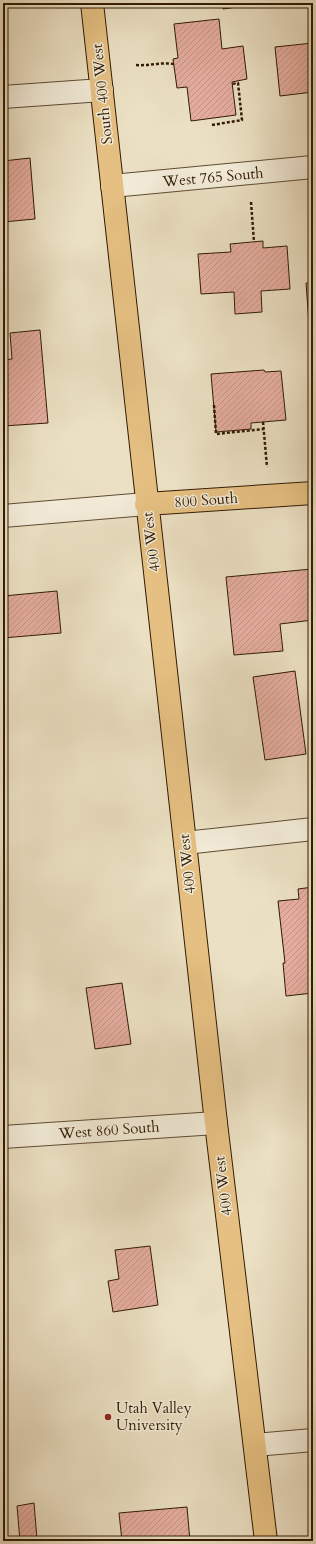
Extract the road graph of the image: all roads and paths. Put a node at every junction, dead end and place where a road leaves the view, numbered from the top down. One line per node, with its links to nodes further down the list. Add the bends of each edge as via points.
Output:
1 (92, 3): 5 (main road, South 400 West)
2 (174, 64): 3 (path)
3 (136, 65)
4 (232, 84): 7 (path, via 238,83 242,120)
5 (102, 90): 6 (street); 9 (main road, South 400 West)
6 (3, 96)
7 (212, 125)
8 (313, 167): 9 (street, West 765 South)
9 (112, 186): 17 (main road, 400 West)
10 (251, 202): 11 (path)
11 (254, 242)
12 (214, 404): 14 (path, via 216,434)
13 (263, 422): 14 (path)
14 (264, 429): 15 (path)
15 (267, 467)
16 (313, 493): 17 (main road, 800 South)
17 (146, 504): 18 (street, 800 South); 20 (main road, 400 West)
18 (3, 516)
19 (313, 829): 20 (street)
20 (185, 843): 21 (main road, 400 West)
21 (216, 1123): 22 (street, West 860 South); 24 (main road, 400 West)
22 (3, 1137)
23 (313, 1440): 24 (street)
24 (254, 1445): 25 (main road, 400 West)
25 (266, 1541)

